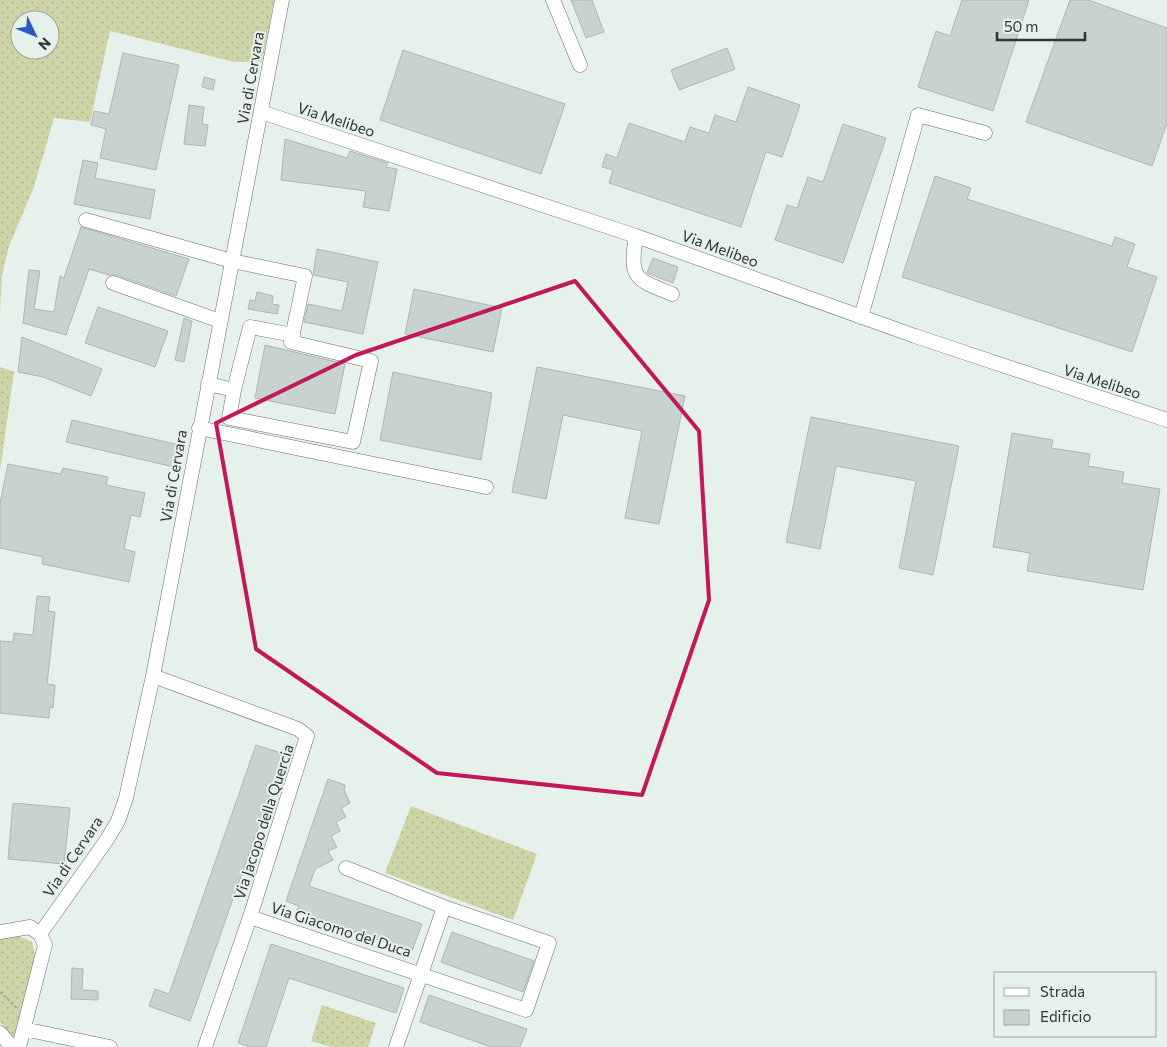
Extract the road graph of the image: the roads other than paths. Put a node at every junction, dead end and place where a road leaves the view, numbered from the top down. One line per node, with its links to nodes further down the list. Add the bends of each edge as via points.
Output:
1 (282, 0): 4 (street, Via di Cervara)
2 (553, 0): 3 (street)
3 (580, 65)
4 (261, 112): 7 (street, Via Melibeo); 8 (street, Via di Cervara)
5 (985, 133): 11 (street, via 918,115)
6 (86, 220): 8 (street)
7 (636, 236): 10 (street, via 633,256 635,271 641,281); 11 (street, Via Melibeo)
8 (232, 261): 12 (street, Via di Cervara); 13 (street, via 305,276)
9 (113, 283): 12 (street)
10 (672, 294)
11 (861, 317): 16 (street, Via Melibeo)
12 (220, 321): 14 (street, Via di Cervara)
13 (293, 335): 15 (street, via 250,327); 15 (street, via 292,342 370,360 353,442 229,418)
14 (208, 384): 15 (street); 17 (street, Via di Cervara)
15 (234, 390)
16 (1167, 420)
17 (199, 428): 18 (street); 19 (street, Via di Cervara)
18 (486, 487)
19 (153, 676): 22 (street, Via Jacopo della Quercia, via 298,729 307,736); 24 (street, Via di Cervara, via 126,798 118,820)
20 (346, 868): 21 (street, Via Giacomo del Duca)
21 (444, 907): 25 (street, Via Giacomo del Duca); 25 (street, Via Giacomo del Duca, via 549,943 526,1010)
22 (250, 917): 25 (street, Via Giacomo del Duca); 31 (street, Via Jacopo della Quercia)
23 (0, 932): 24 (street, via 26,927)
24 (40, 934): 26 (street, via 44,950)
25 (421, 974): 32 (street, Via Giacomo del Duca)
26 (24, 1029): 29 (street); 30 (street)
27 (0, 1033): 28 (street)
28 (12, 1047)
29 (19, 1047)
30 (110, 1047)
31 (205, 1047)
32 (396, 1047)

